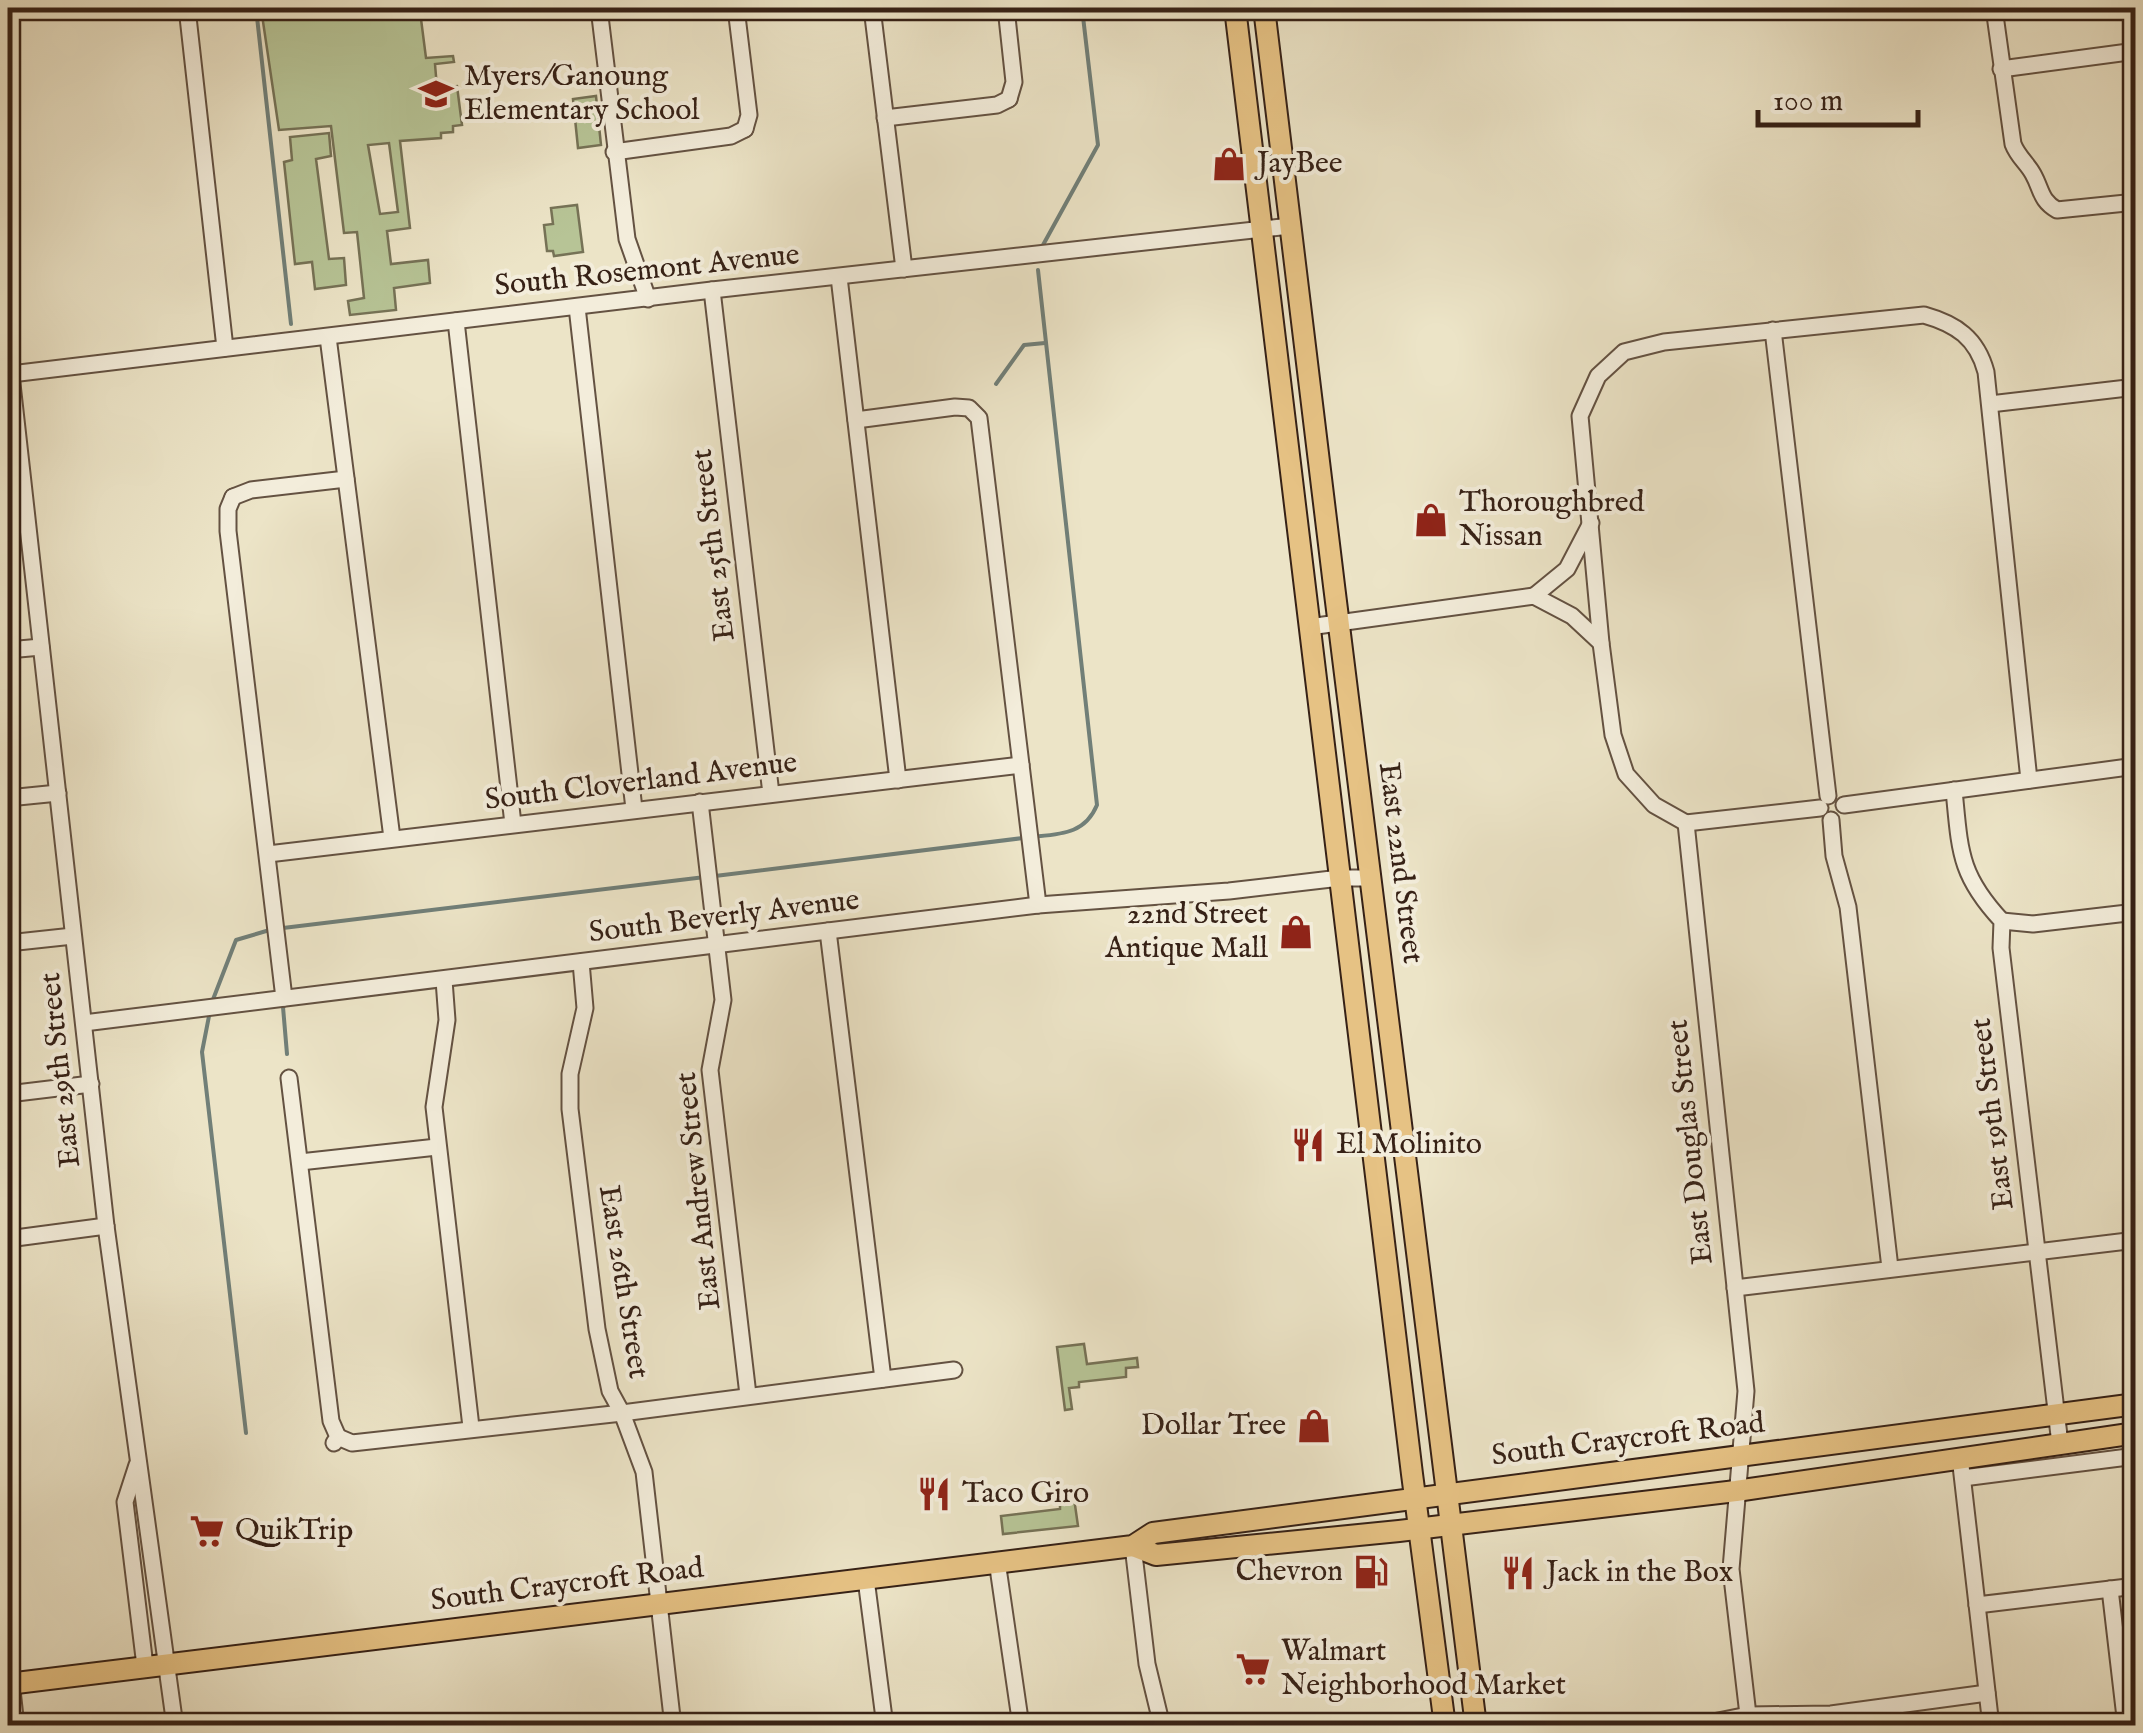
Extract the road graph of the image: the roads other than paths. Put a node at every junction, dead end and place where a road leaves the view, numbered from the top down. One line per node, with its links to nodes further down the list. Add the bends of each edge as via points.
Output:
1 (187, 8): 25 (street)
2 (599, 8): 12 (street)
3 (736, 8): 12 (street, via 752,134)
4 (872, 8): 11 (street)
5 (1006, 8): 11 (street, via 1016,104)
6 (1235, 8): 15 (main road, East 22nd Street)
7 (1264, 8): 14 (main road, East 22nd Street)
8 (1994, 8): 10 (street)
9 (2136, 52): 10 (street)
10 (2001, 69): 13 (street, via 2013,144 2045,207)
11 (885, 118): 16 (street)
12 (614, 152): 19 (street, via 627,239)
13 (2136, 202)
14 (1290, 226): 15 (street, South Rosemont Avenue); 34 (main road, East 22nd Street)
15 (1262, 229): 16 (street, South Rosemont Avenue); 35 (main road, East 22nd Street)
16 (904, 269): 17 (street, South Rosemont Avenue)
17 (839, 278): 18 (street, South Rosemont Avenue); 29 (street)
18 (712, 290): 19 (street, South Rosemont Avenue); 45 (street, East 25th Street)
19 (648, 299): 20 (street, South Rosemont Avenue)
20 (577, 307): 21 (street, South Rosemont Avenue); 49 (street)
21 (456, 321): 23 (street, South Rosemont Avenue); 50 (street)
22 (1773, 330): 28 (street, via 1903,315 1945,321 1976,345); 32 (street, via 1637,348 1598,376 1580,416); 48 (street)
23 (328, 337): 25 (street, South Rosemont Avenue); 31 (street)
24 (8, 348): 26 (street, East 29th Street)
25 (225, 348): 26 (street, South Rosemont Avenue)
26 (11, 374): 30 (street, East 29th Street)
27 (2136, 386): 28 (street)
28 (1990, 404): 42 (street)
29 (856, 420): 39 (street, via 978,408); 41 (street)
30 (12, 446): 37 (street, East 29th Street)
31 (346, 479): 52 (street); 53 (street, via 228,495)
32 (1590, 524): 33 (street, via 1567,569); 36 (street)
33 (1534, 596): 34 (street); 36 (street, via 1572,616)
34 (1339, 622): 35 (street); 55 (main road, East 22nd Street)
35 (1309, 627): 54 (main road, East 22nd Street)
36 (1601, 643): 51 (street, via 1613,735 1626,774 1654,805)
37 (41, 647): 38 (street); 44 (street, East 29th Street)
38 (8, 650)
39 (1021, 766): 41 (street, South Cloverland Avenue); 56 (street)
40 (2136, 766): 42 (street)
41 (898, 780): 45 (street, South Cloverland Avenue)
42 (2029, 780): 43 (street)
43 (1954, 790): 48 (street, via 1844,805 1839,798); 58 (street, via 1961,859 1978,895)
44 (58, 793): 46 (street); 60 (street, East 29th Street)
45 (771, 794): 47 (street, South Cloverland Avenue)
46 (8, 798)
47 (700, 802): 49 (street, South Cloverland Avenue); 62 (street, East Andrew Street)
48 (1826, 808): 51 (street); 76 (street, via 1848,907)
49 (634, 809): 50 (street, South Cloverland Avenue)
50 (513, 824): 52 (street, South Cloverland Avenue)
51 (1686, 824): 77 (street, East Douglas Street)
52 (392, 838): 53 (street, South Cloverland Avenue)
53 (268, 854): 65 (street)
54 (1340, 878): 55 (street, South Beverly Avenue); 56 (street, South Beverly Avenue); 92 (main road, East 22nd Street)
55 (1372, 878): 91 (main road, East 22nd Street)
56 (1038, 905): 59 (street, South Beverly Avenue)
57 (2136, 912): 58 (street, via 2032,924)
58 (2002, 921): 75 (street, East 19th Street)
59 (828, 932): 62 (street, South Beverly Avenue); 79 (street)
60 (74, 936): 61 (street); 66 (street, East 29th Street)
61 (8, 942)
62 (717, 946): 63 (street, South Beverly Avenue); 80 (street, East Andrew Street, via 722,1000 710,1070)
63 (581, 962): 64 (street, South Beverly Avenue); 82 (street, East 26th Street, via 585,1008 570,1074 570,1110 597,1329 610,1391)
64 (444, 980): 65 (street, South Beverly Avenue); 70 (street, via 448,1020 434,1107)
65 (284, 998): 66 (street, South Beverly Avenue)
66 (84, 1022): 68 (street, East 29th Street)
67 (289, 1078): 71 (street)
68 (91, 1084): 69 (street); 72 (street, East 29th Street)
69 (8, 1094)
70 (437, 1147): 71 (street); 84 (street)
71 (300, 1162): 84 (street, via 336,1440)
72 (106, 1226): 73 (street); 105 (street, East 29th Street, via 138,1461 125,1502)
73 (8, 1240)
74 (2136, 1240): 75 (street)
75 (2036, 1251): 76 (street); 83 (street, East 19th Street)
76 (1890, 1268): 77 (street)
77 (1735, 1288): 87 (street, East Douglas Street, via 1746,1390)
78 (954, 1370): 79 (street)
79 (883, 1379): 80 (street)
80 (748, 1395): 82 (street)
81 (2136, 1404): 83 (main road, South Craycroft Road)
82 (622, 1413): 84 (street); 102 (street, East 26th Street, via 644,1472)
83 (2057, 1414): 86 (street, East 19th Street); 87 (main road, South Craycroft Road)
84 (471, 1427)
85 (2136, 1434): 86 (main road, South Craycroft Road)
86 (2060, 1444): 89 (main road, South Craycroft Road)
87 (1741, 1456): 90 (street, East Douglas Street); 91 (main road, South Craycroft Road)
88 (2136, 1456): 89 (street, South Craycroft Road)
89 (1962, 1467): 90 (main road, South Craycroft Road); 103 (street)
90 (1736, 1490): 94 (main road, South Craycroft Road); 108 (street, East Douglas Street, via 1731,1570)
91 (1448, 1493): 92 (main road, South Craycroft Road); 94 (main road, East 22nd Street)
92 (1414, 1497): 93 (main road, South Craycroft Road); 95 (main road, East 22nd Street)
93 (1277, 1516): 96 (main road, South Craycroft Road, via 1153,1532); 97 (main road, via 1274,1529 1240,1535)
94 (1452, 1524): 95 (main road, South Craycroft Road); 117 (main road, East 22nd Street)
95 (1419, 1528): 97 (main road, South Craycroft Road); 116 (main road, East 22nd Street)
96 (1133, 1546): 97 (main road, South Craycroft Road, via 1156,1555); 98 (main road, South Craycroft Road); 115 (street)
97 (1221, 1549)
98 (996, 1561): 99 (main road, South Craycroft Road); 114 (street)
99 (866, 1578): 102 (main road, South Craycroft Road); 113 (street)
100 (2136, 1586): 101 (street)
101 (2110, 1589): 103 (street); 120 (street)
102 (658, 1605): 105 (main road, South Craycroft Road); 112 (street, East 26th Street)
103 (1978, 1605): 107 (street)
104 (8, 1654): 106 (street)
105 (156, 1664): 106 (main road, South Craycroft Road); 111 (street)
106 (9, 1683): 110 (street)
107 (1987, 1693): 109 (street); 119 (street)
108 (1748, 1715): 109 (street); 118 (street)
109 (1832, 1720)
110 (16, 1726)
111 (174, 1726)
112 (672, 1726)
113 (885, 1726)
114 (1022, 1726)
115 (1162, 1726)
116 (1445, 1726)
117 (1476, 1726)
118 (1693, 1726)
119 (1991, 1726)
120 (2126, 1726)

